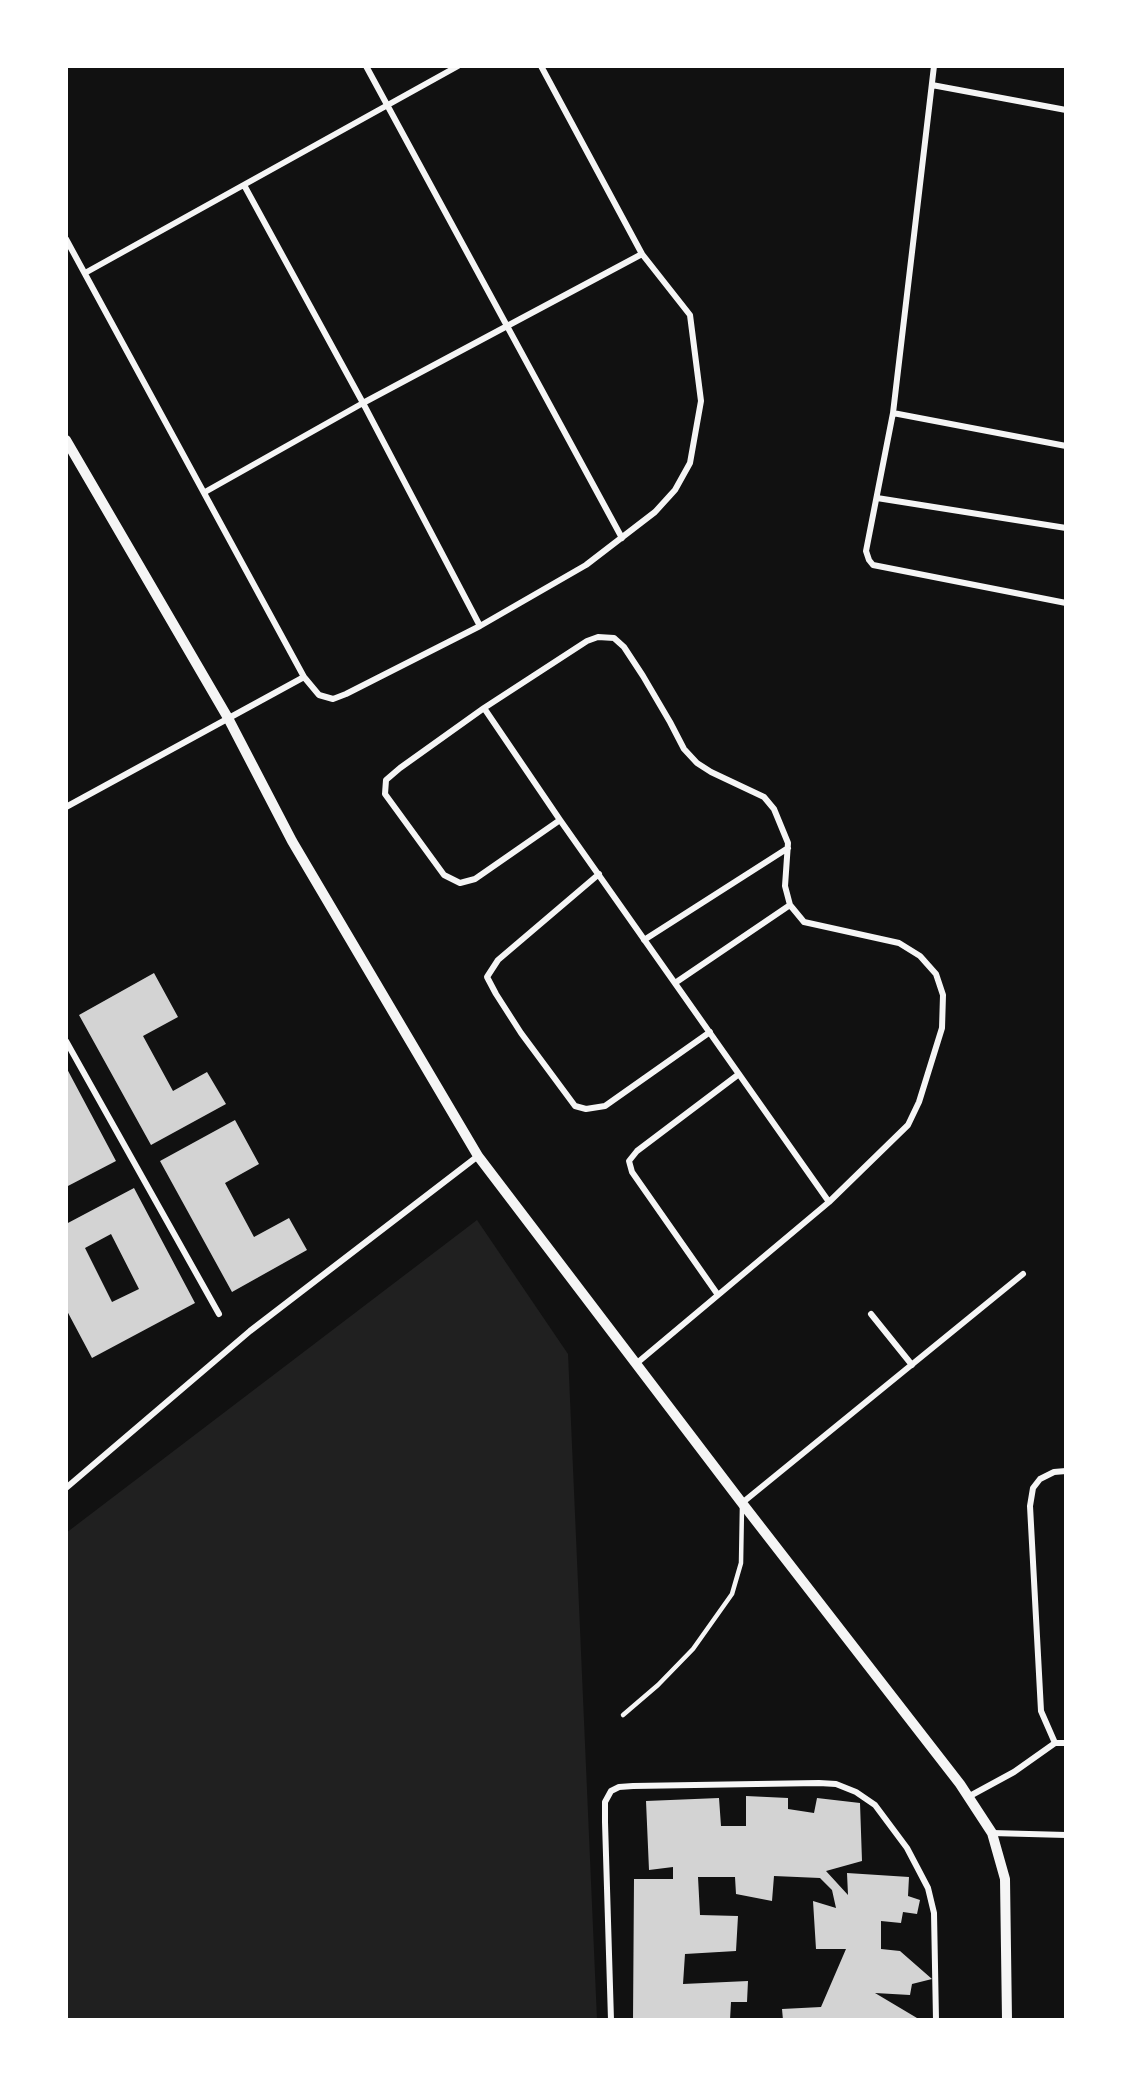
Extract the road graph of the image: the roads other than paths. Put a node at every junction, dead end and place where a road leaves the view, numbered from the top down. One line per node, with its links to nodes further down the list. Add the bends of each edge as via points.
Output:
1 (366, 66): 6 (street)
2 (458, 66): 6 (street)
3 (541, 66): 10 (street)
4 (934, 66): 5 (street)
5 (932, 85): 7 (street); 14 (street)
6 (387, 105): 8 (street); 12 (street)
7 (1066, 110)
8 (243, 185): 11 (street); 13 (street)
9 (66, 239): 11 (street)
10 (642, 254): 12 (street); 20 (street, via 690,315 701,400 690,463 675,490)
11 (85, 273): 17 (street)
12 (507, 326): 13 (street); 20 (street)
13 (363, 403): 17 (street); 22 (street)
14 (893, 413): 16 (street); 18 (street)
15 (66, 440): 25 (street)
16 (1066, 446)
17 (205, 492): 23 (street)
18 (877, 498): 19 (street); 21 (street, via 866,551 873,565)
19 (1066, 528)
20 (622, 538): 22 (street, via 586,565)
21 (1066, 603)
22 (480, 626): 23 (street, via 333,699 319,695)
23 (304, 677): 25 (street)
24 (484, 708): 27 (street); 27 (street, via 386,780 385,794 444,874 460,883 475,879); 28 (street, via 587,641 614,638 643,676 684,749 711,772 764,797 774,809)
25 (228, 718): 26 (street); 36 (street, via 292,841)
26 (66, 807)
27 (560, 820): 29 (street)
28 (788, 848): 30 (street, via 785,886); 31 (street)
29 (599, 874): 31 (street); 33 (street, via 498,960 488,977 521,1033 575,1106 586,1109 605,1106)
30 (790, 905): 32 (street); 37 (street, via 804,922 899,943 920,956 936,974 943,995 942,1028 908,1125)
31 (644, 940): 32 (street)
32 (675, 983): 33 (street)
33 (710, 1032): 35 (street)
34 (66, 1041): 40 (street)
35 (739, 1074): 37 (street); 39 (street, via 629,1161 632,1172)
36 (478, 1156): 42 (street); 45 (street, via 250,1331)
37 (829, 1202): 39 (street)
38 (1023, 1274): 43 (street)
39 (718, 1294): 42 (street)
40 (219, 1314)
41 (871, 1314): 43 (street)
42 (637, 1363): 46 (street)
43 (912, 1365): 46 (street)
44 (1066, 1471): 48 (street, via 1040,1479 1033,1488 1030,1506 1041,1711)
45 (66, 1488)
46 (742, 1503): 47 (lane, via 741,1563 732,1594 693,1649); 50 (street)
47 (623, 1714)
48 (1056, 1743): 49 (street); 50 (street)
49 (1066, 1743)
50 (968, 1797): 51 (street)
51 (992, 1833): 52 (street); 55 (street, via 1005,1879)
52 (1066, 1834)
53 (611, 2020): 54 (street, via 605,1822 605,1802 611,1791 633,1786 819,1783 836,1784 875,1804 917,1867 934,1913)
54 (936, 2020)
55 (1007, 2020)

